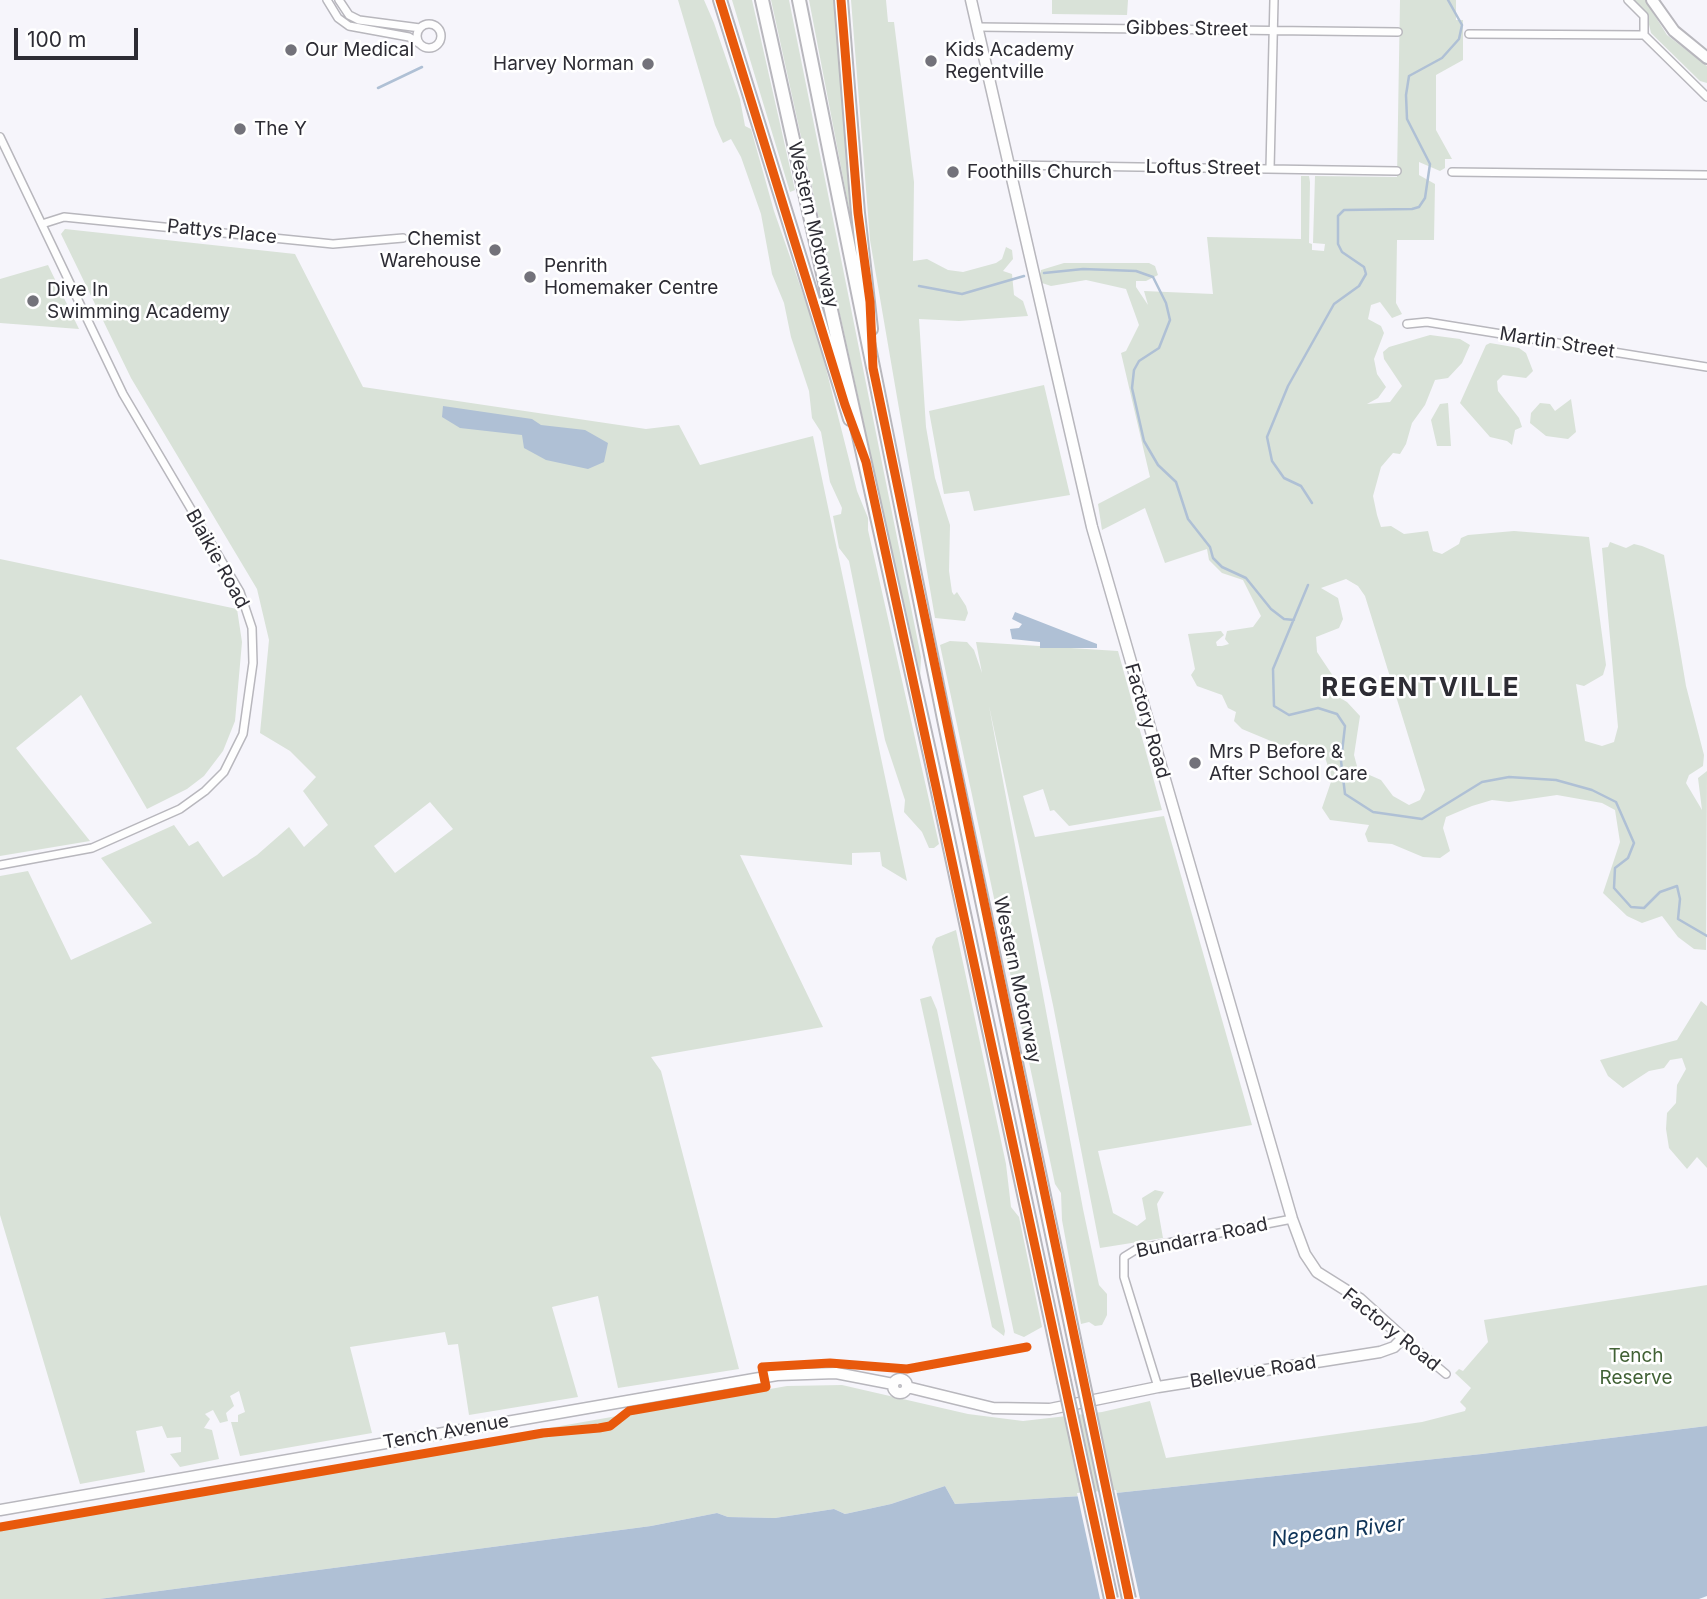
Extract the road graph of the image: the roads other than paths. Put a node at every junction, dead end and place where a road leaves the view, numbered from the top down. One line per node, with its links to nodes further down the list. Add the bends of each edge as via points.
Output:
1 (327, 0): 19 (street, via 349,26 409,37)
2 (339, 0): 14 (street, via 349,15 359,20)
3 (720, 0): 33 (highway)
4 (762, 0): 33 (highway, Western Motorway)
5 (799, 0): 32 (highway, Western Motorway)
6 (841, 0): 32 (highway)
7 (971, 0): 13 (street, Factory Road)
8 (1273, 0): 15 (street)
9 (1628, 0): 18 (street, via 1644,16)
10 (1652, 0): 12 (main road)
11 (1659, 0): 12 (main road)
12 (1664, 17): 20 (main road)
13 (977, 27): 15 (street, Gibbes Street); 23 (street, Factory Road)
14 (420, 28): 19 (street); 19 (street, via 435,26 441,36 432,48)
15 (1272, 30): 16 (street, Gibbes Street); 24 (street)
16 (1398, 32)
17 (1469, 34): 18 (street)
18 (1644, 35): 21 (street)
19 (420, 44)
20 (1707, 58)
21 (1706, 95)
22 (0, 137): 28 (street, Blaikie Road)
23 (1009, 165): 24 (street, Loftus Street); 35 (street, Factory Road, via 1092,527)
24 (1270, 169): 25 (street, Loftus Street)
25 (1396, 171)
26 (1452, 172): 27 (street)
27 (1707, 175)
28 (41, 224): 29 (street, Pattys Place, via 64,217 333,244); 34 (street, Blaikie Road, via 123,394 240,592 252,628 253,663 243,734 224,772 205,791 180,808 92,848)
29 (403, 238)
30 (1407, 324): 31 (street, Martin Street, via 1427,322)
31 (1707, 367)
32 (873, 368): 42 (highway, Western Motorway, bridge)
33 (866, 462): 41 (highway, Western Motorway, bridge)
34 (0, 865)
35 (1292, 1219): 36 (street, Factory Road, via 1313,1268 1360,1299); 38 (street, Bundarra Road, via 1136,1249 1124,1257 1124,1277)
36 (1404, 1338): 37 (street, Factory Road); 38 (street, Bellevue Road, via 1380,1353)
37 (1446, 1374)
38 (1157, 1387): 39 (street, Bellevue Road)
39 (1100, 1401): 40 (street, Tench Avenue, via 1006,1410 907,1388 899,1393 893,1384 836,1373 777,1375)
40 (0, 1510)
41 (1111, 1599)
42 (1129, 1599)

